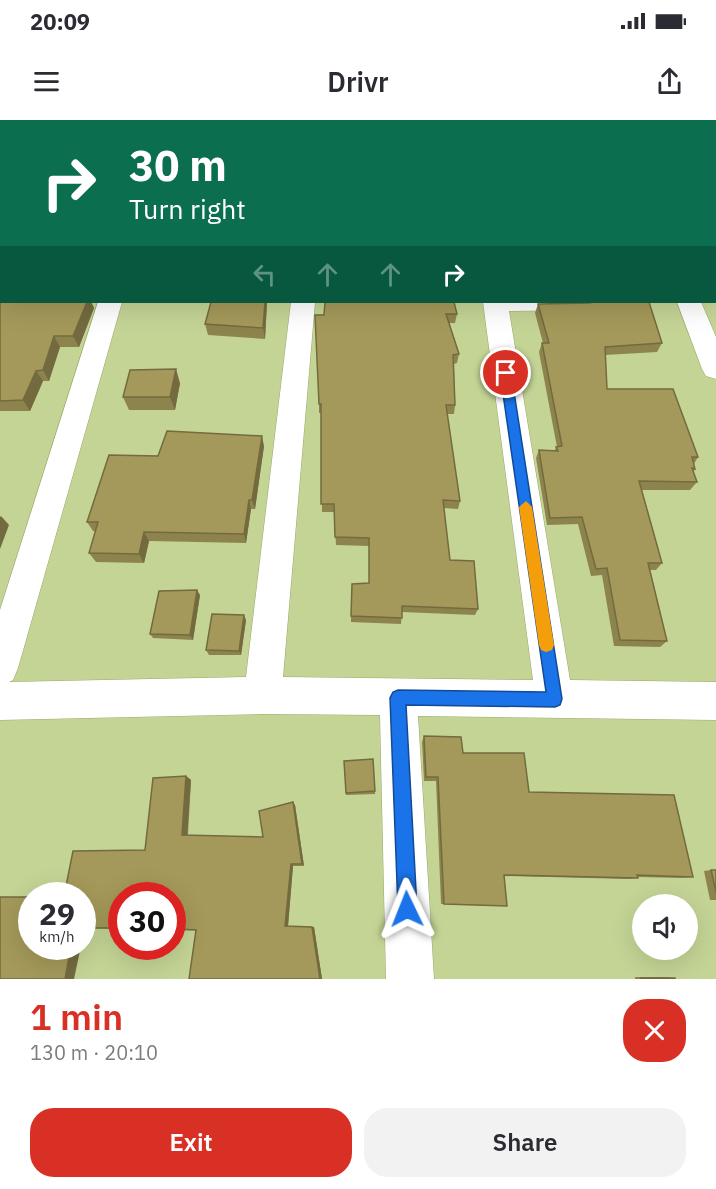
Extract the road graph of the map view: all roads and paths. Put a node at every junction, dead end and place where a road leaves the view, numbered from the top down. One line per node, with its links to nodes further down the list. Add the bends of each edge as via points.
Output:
1 (110, 303): 6 (street)
2 (303, 303): 7 (street)
3 (495, 303): 9 (street)
4 (689, 303): 5 (street)
5 (716, 369)
6 (0, 668)
7 (263, 696): 8 (street); 10 (street)
8 (398, 698): 9 (street); 12 (street)
9 (555, 699): 11 (street)
10 (0, 700)
11 (716, 701)
12 (411, 979)

